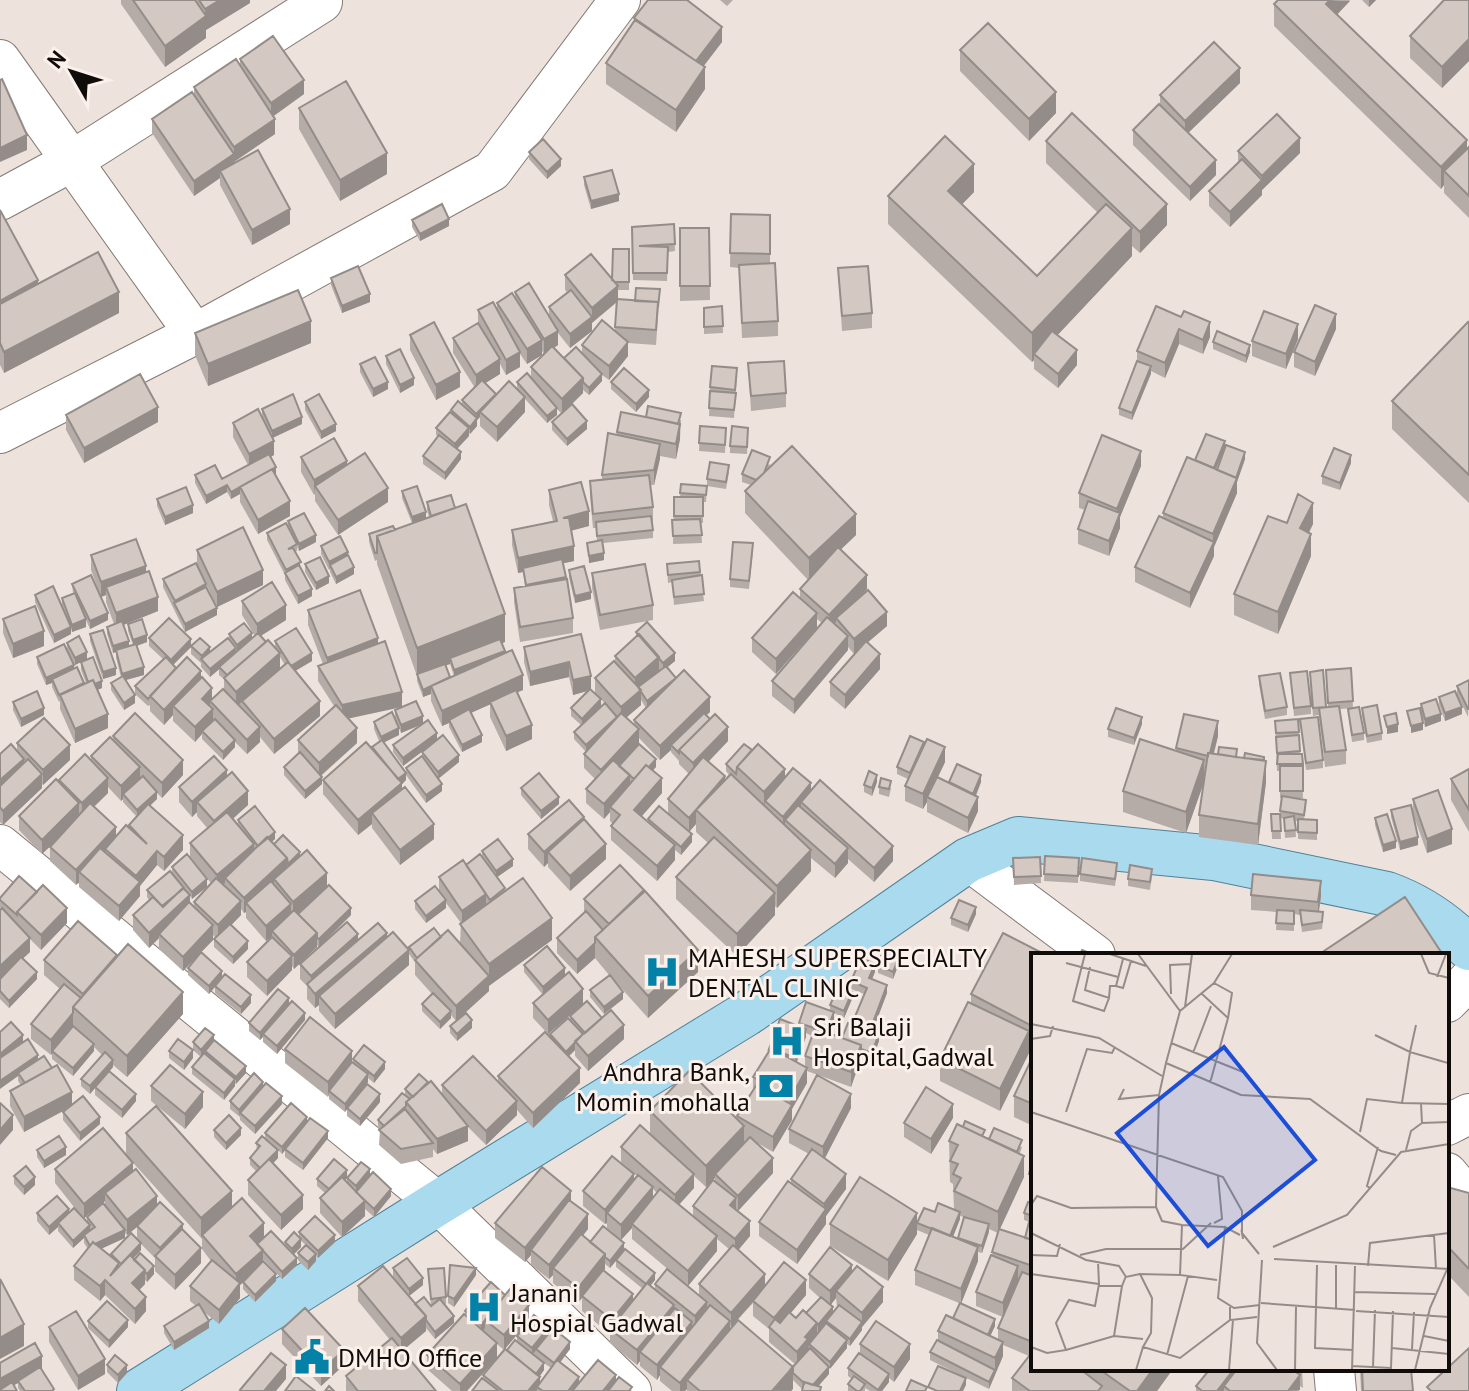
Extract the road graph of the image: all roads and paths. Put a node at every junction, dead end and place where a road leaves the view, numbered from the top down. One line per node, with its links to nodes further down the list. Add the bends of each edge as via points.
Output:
1 (620, 0): 6 (street, via 492,171)
2 (322, 2): 4 (street)
3 (0, 60): 4 (street)
4 (72, 161): 5 (street); 6 (street)
5 (0, 200)
6 (195, 334): 7 (street)
7 (0, 433)
8 (0, 845): 18 (street)
9 (968, 860): 10 (main road, via 1018,839 1214,858 1387,894 1447,925); 11 (street); 18 (main road, via 746,1014)
10 (1469, 948)
11 (1092, 953)
12 (1469, 980): 13 (street)
13 (1449, 1000)
14 (1469, 1114): 15 (street)
15 (1449, 1124)
16 (1449, 1175): 17 (street)
17 (1469, 1199)
18 (438, 1203): 20 (main road); 21 (street)
19 (1334, 1371): 22 (street)
20 (139, 1391)
21 (631, 1391)
22 (1336, 1391)

